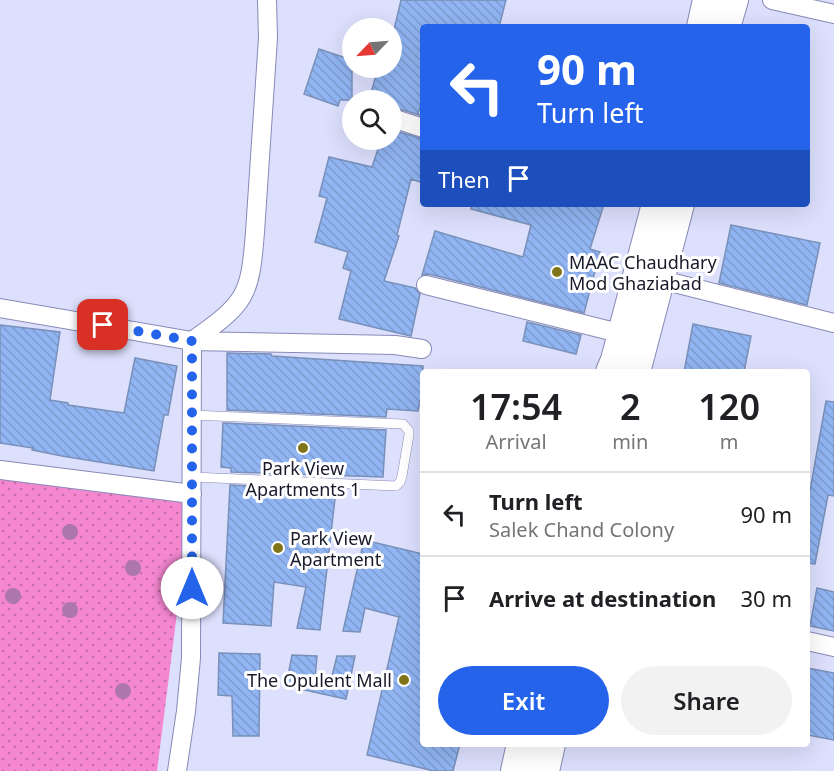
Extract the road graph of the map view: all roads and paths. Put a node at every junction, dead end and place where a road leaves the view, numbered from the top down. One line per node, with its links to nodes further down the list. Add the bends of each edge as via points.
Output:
1 (267, 0): 13 (street, via 268,38 248,288 237,306)
2 (772, 0): 3 (street)
3 (834, 14)
4 (402, 121): 5 (street)
5 (420, 127)
6 (657, 207): 8 (highway)
7 (678, 207): 8 (highway)
8 (649, 277): 11 (street); 12 (highway); 16 (highway)
9 (426, 285): 12 (street)
10 (0, 308): 13 (street)
11 (834, 323)
12 (623, 334): 15 (highway)
13 (192, 341): 14 (street, via 395,345); 17 (street)
14 (422, 349)
15 (612, 369)
16 (634, 369)
17 (192, 415): 19 (street); 19 (lane, via 403,424 409,435 402,476 396,486)
18 (0, 470): 19 (street)
19 (192, 486): 24 (street, via 191,658)
20 (810, 642): 21 (street)
21 (834, 647)
22 (521, 747): 25 (highway)
23 (549, 747): 26 (highway)
24 (177, 771)
25 (516, 771)
26 (544, 771)

